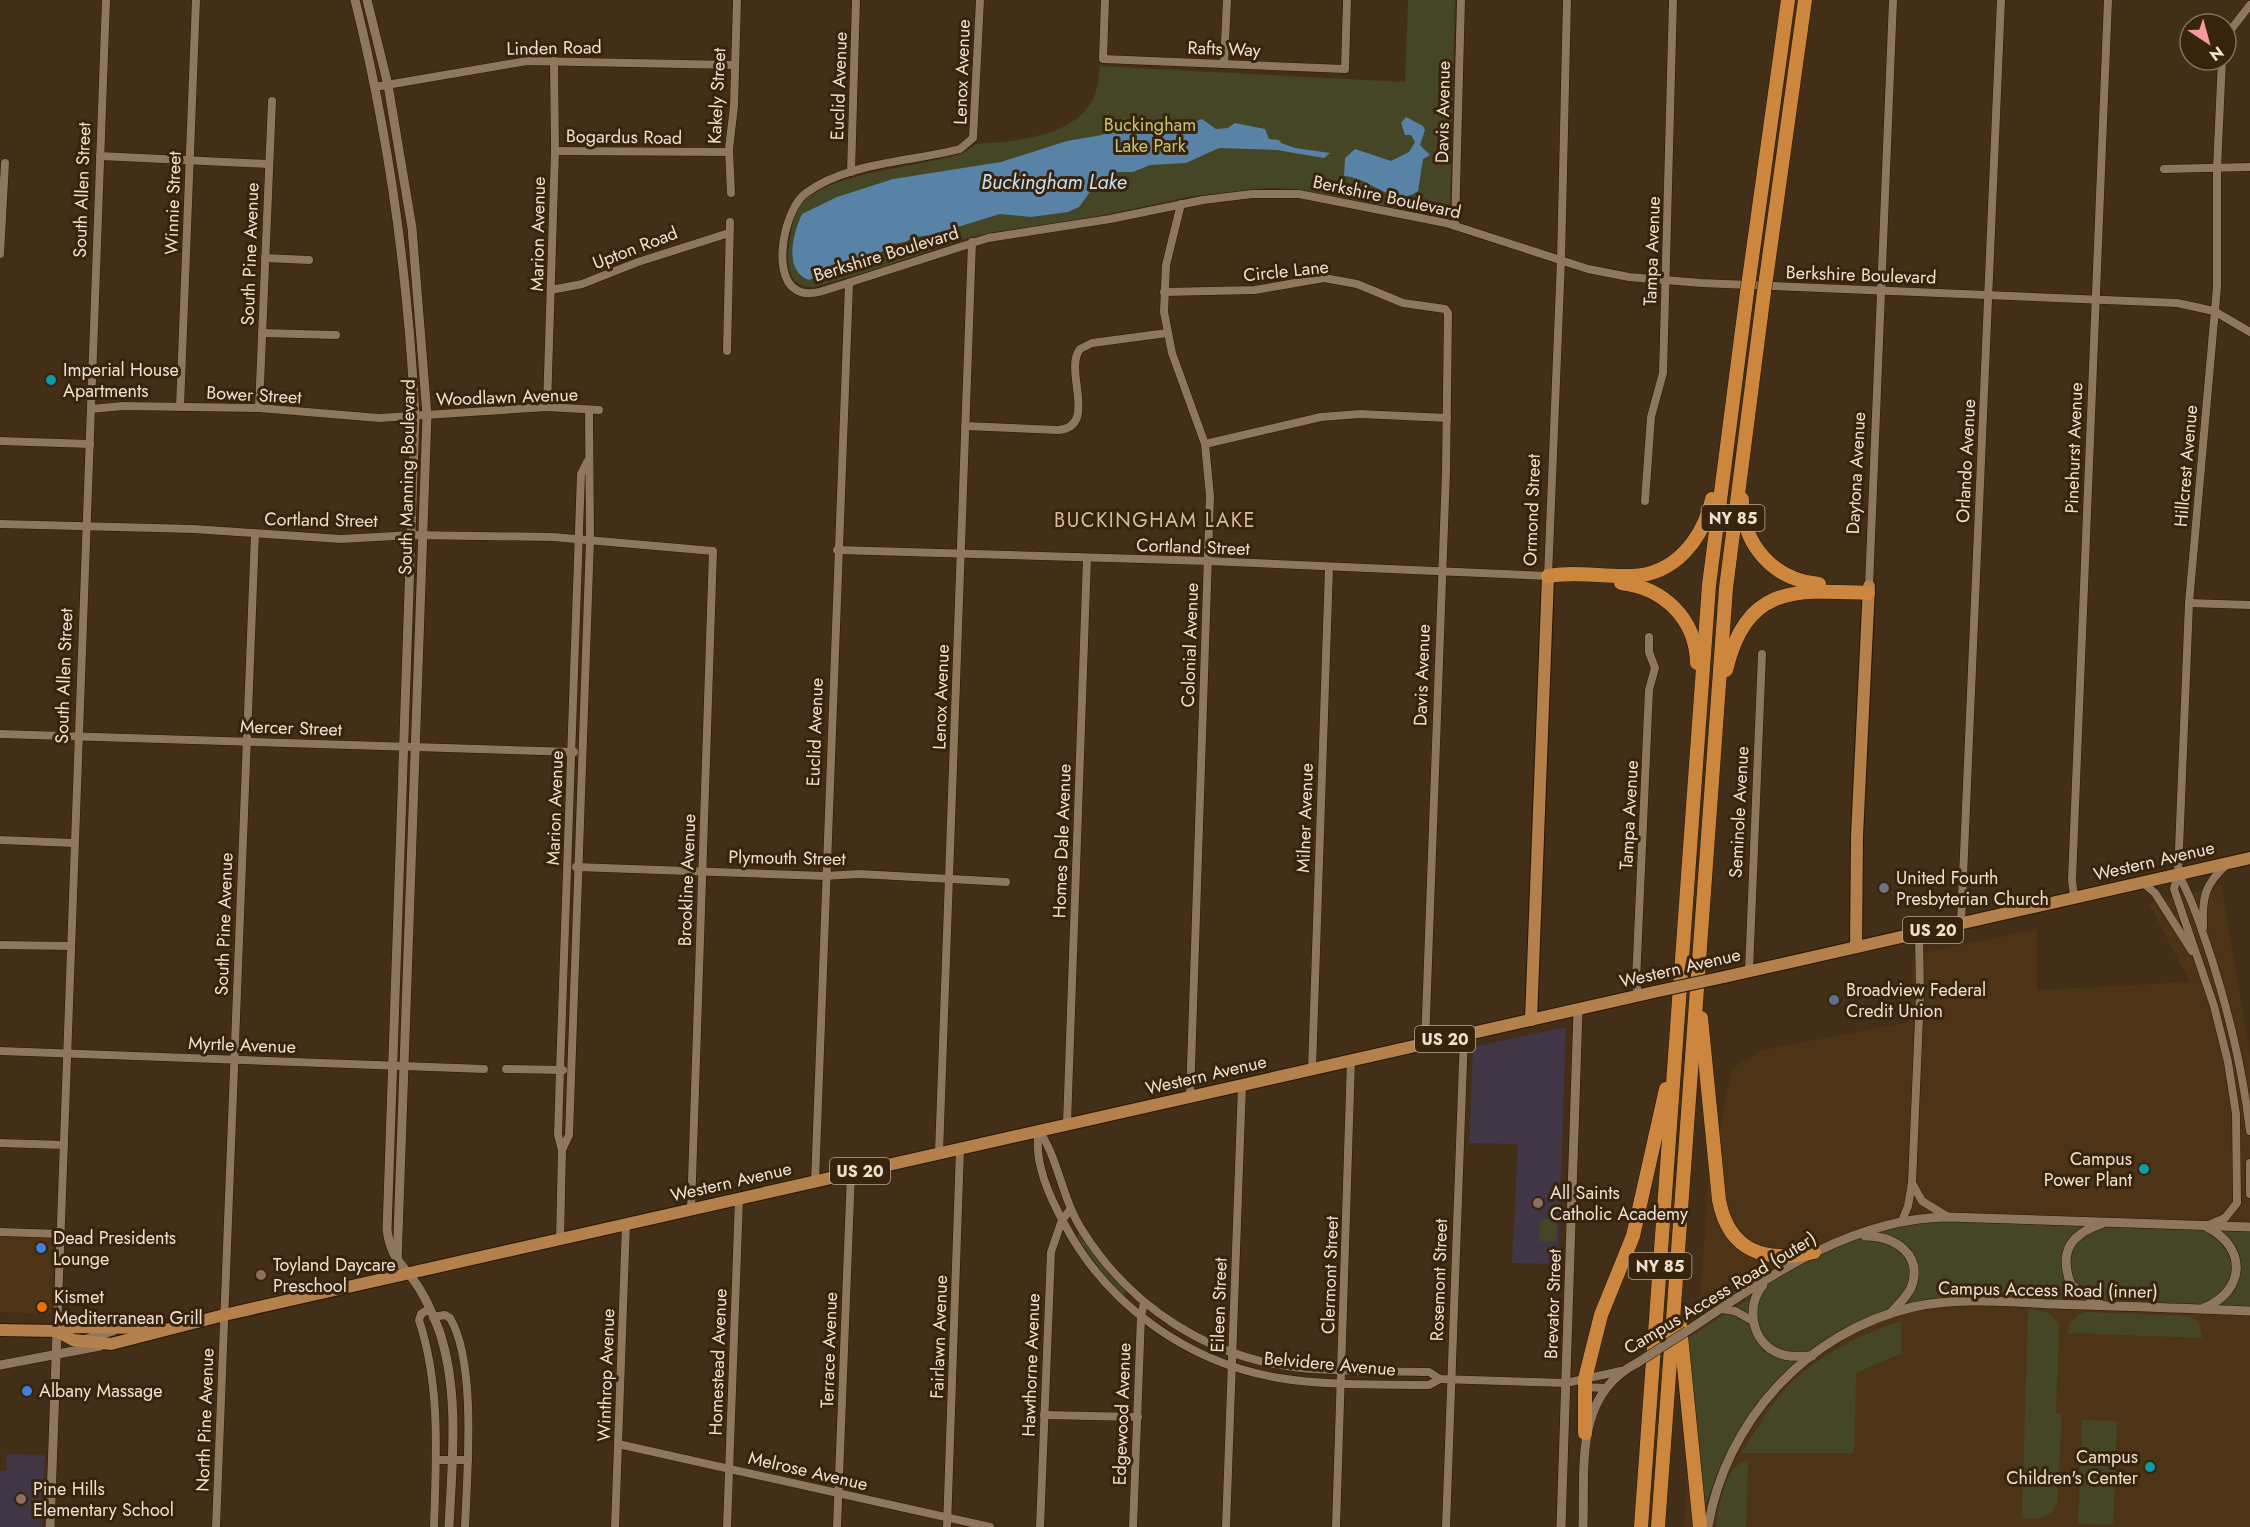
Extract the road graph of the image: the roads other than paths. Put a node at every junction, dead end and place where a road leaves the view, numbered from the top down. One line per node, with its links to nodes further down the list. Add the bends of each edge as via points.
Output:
1 (106, 0): 31 (street, South Allen Street)
2 (196, 0): 32 (street, Winnie Street)
3 (355, 0): 26 (street, South Manning Boulevard)
4 (367, 0): 25 (street, South Manning Boulevard)
5 (737, 0): 23 (street, Kakely Street)
6 (856, 0): 38 (street, Euclid Avenue)
7 (980, 0): 28 (street, Lenox Avenue, via 976,130)
8 (1105, 0): 22 (street, Rafts Way, via 1103,59)
9 (1227, 0): 22 (street)
10 (1347, 0): 22 (street, Rafts Way, via 1345,69)
11 (1461, 0): 44 (street, Davis Avenue)
12 (1568, 0): 52 (street, Ormond Street)
13 (1673, 0): 53 (street, Tampa Avenue)
14 (1788, 0): 76 (highway, NY 85)
15 (1805, 0): 78 (highway, NY 85)
16 (1893, 0): 56 (street, Daytona Avenue)
17 (2001, 0): 58 (street, Orlando Avenue)
18 (2108, 0): 59 (street, Pinehurst Avenue)
19 (2250, 5): 20 (street)
20 (2238, 20)
21 (554, 61): 23 (street, Linden Road); 25 (street, Linden Road, via 505,64); 29 (street, Marion Avenue)
22 (1224, 64)
23 (735, 65): 30 (street, Kakely Street)
24 (2221, 72): 36 (street, Hillcrest Avenue)
25 (388, 85): 26 (street, Linden Road); 39 (street, South Manning Boulevard)
26 (375, 87): 40 (street, South Manning Boulevard)
27 (272, 101): 34 (street, South Pine Avenue)
28 (969, 143): 38 (street, Berkshire Boulevard, via 950,151)
29 (555, 151): 30 (street, Bogardus Road); 55 (street, Marion Avenue)
30 (729, 152): 41 (street, Kakely Street)
31 (100, 156): 32 (street); 72 (street, South Allen Street)
32 (190, 160): 34 (street); 69 (street, Winnie Street)
33 (5, 163): 49 (street)
34 (268, 164): 50 (street, South Pine Avenue)
35 (2250, 167): 36 (street)
36 (2217, 168): 37 (street); 61 (street, Hillcrest Avenue)
37 (2164, 169)
38 (851, 172): 54 (street, Berkshire Boulevard, via 801,197 791,209 784,241 784,270 795,289 815,293)
39 (405, 180): 40 (street); 45 (street, South Manning Boulevard)
40 (392, 182): 46 (street, South Manning Boulevard)
41 (731, 193)
42 (1181, 204): 44 (street, Berkshire Boulevard, via 1252,194 1290,194); 48 (street, Berkshire Boulevard); 57 (street, Colonial Avenue, via 1167,254)
43 (730, 222): 47 (street)
44 (1455, 226): 52 (street, Berkshire Boulevard)
45 (412, 228): 46 (street); 62 (street, South Manning Boulevard)
46 (399, 230): 63 (street, South Manning Boulevard)
47 (729, 232): 55 (street, Upton Road, via 582,284); 68 (street)
48 (972, 242): 54 (street, Berkshire Boulevard); 80 (street, Lenox Avenue)
49 (0, 254)
50 (265, 258): 51 (street); 65 (street, South Pine Avenue)
51 (309, 260)
52 (1561, 261): 53 (street, Berkshire Boulevard, via 1601,273); 100 (street, Ormond Street)
53 (1667, 281): 56 (street, Berkshire Boulevard); 85 (street, Tampa Avenue, via 1663,373 1651,417)
54 (849, 284): 93 (street, Euclid Avenue)
55 (551, 290): 70 (street, Marion Avenue)
56 (1882, 291): 58 (street, Berkshire Boulevard); 101 (street, Daytona Avenue)
57 (1164, 292): 60 (street, Circle Lane, via 1255,290 1324,278 1357,284 1404,303); 66 (street, Colonial Avenue)
58 (1988, 295): 59 (street, Berkshire Boulevard); 134 (street, Orlando Avenue)
59 (2095, 300): 61 (street, Berkshire Boulevard, via 2177,303); 133 (street, Pinehurst Avenue)
60 (1444, 309): 79 (street, Davis Avenue, via 1448,314)
61 (2214, 311): 64 (street, Berkshire Boulevard); 102 (street, Hillcrest Avenue)
62 (421, 312): 63 (street); 75 (street, South Manning Boulevard)
63 (408, 313): 77 (street, South Manning Boulevard)
64 (2250, 332)
65 (262, 333): 67 (street); 71 (street, South Pine Avenue)
66 (1167, 333): 80 (street, via 1092,343 1080,349 1074,362 1079,413 1066,429); 83 (street, Colonial Avenue)
67 (336, 335)
68 (727, 351)
69 (180, 407): 71 (street, Bower Street); 72 (street, Bower Street)
70 (547, 407): 73 (street, Woodlawn Avenue); 75 (street, Woodlawn Avenue)
71 (259, 408): 77 (street, Bower Street, via 360,417)
72 (91, 409): 82 (street, South Allen Street)
73 (589, 410): 74 (street, Woodlawn Avenue); 84 (street, Marion Avenue)
74 (599, 410)
75 (427, 415): 77 (street, Woodlawn Avenue); 90 (street, South Manning Boulevard)
76 (1730, 415): 100 (highway, via 1707,516 1685,553 1646,574); 113 (highway, NY 85, via 1713,542)
77 (416, 416): 89 (street, South Manning Boulevard)
78 (1746, 416): 101 (highway, via 1742,511 1755,549 1778,571 1797,580); 114 (highway, NY 85, via 1726,588)
79 (1447, 418): 83 (street, via 1336,415 1295,421); 99 (street, Davis Avenue)
80 (965, 426): 95 (street, Lenox Avenue)
81 (0, 441): 82 (street)
82 (90, 444): 87 (street, South Allen Street)
83 (1205, 444): 97 (street, Colonial Avenue, via 1210,496)
84 (587, 462): 91 (street, Marion Avenue, via 581,474); 92 (street, Marion Avenue)
85 (1645, 501)
86 (0, 524): 87 (street, Cortland Street)
87 (87, 525): 88 (street, Cortland Street); 111 (street, South Allen Street)
88 (255, 534): 89 (street, Cortland Street, via 341,539); 112 (street, South Pine Avenue)
89 (412, 536): 90 (street, Cortland Street); 105 (street, South Manning Boulevard)
90 (424, 536): 91 (street, Cortland Street); 106 (street, South Manning Boulevard)
91 (580, 539): 92 (street, Cortland Street); 107 (street, Marion Avenue)
92 (590, 540): 94 (street, Cortland Street); 108 (street, Marion Avenue)
93 (837, 550): 95 (street, Cortland Street); 129 (street, Euclid Avenue)
94 (713, 551): 127 (street, Brookline Avenue)
95 (960, 554): 96 (street, Cortland Street); 130 (street, Lenox Avenue)
96 (1086, 558): 97 (street, Cortland Street); 166 (street, Homes Dale Avenue)
97 (1208, 561): 98 (street, Cortland Street); 165 (street, Colonial Avenue)
98 (1329, 568): 99 (street, Cortland Street); 161 (street, Milner Avenue)
99 (1441, 571): 100 (street, Cortland Street); 152 (street, Davis Avenue)
100 (1548, 576): 113 (highway, via 1634,585 1655,592 1671,604 1684,620 1696,648); 150 (main road, Ormond Street)
101 (1869, 590): 114 (highway, via 1794,592 1773,600 1754,614 1739,633 1730,656); 140 (main road, Daytona Avenue, via 1857,836)
102 (2189, 603): 103 (street); 128 (street, Hillcrest Avenue)
103 (2250, 605)
104 (1649, 637): 147 (street, Tampa Avenue, via 1655,668 1649,690)
105 (408, 641): 106 (street); 115 (street, South Manning Boulevard)
106 (420, 641): 116 (street, South Manning Boulevard)
107 (576, 647): 108 (street); 117 (street, Marion Avenue)
108 (586, 648): 118 (street, Marion Avenue)
109 (1762, 654): 146 (street, Seminole Avenue)
110 (0, 734): 111 (street, Mercer Street)
111 (78, 737): 112 (street, Mercer Street); 120 (street, South Allen Street)
112 (245, 741): 115 (street, Mercer Street); 155 (street, South Pine Avenue)
113 (1698, 743): 148 (highway, NY 85)
114 (1714, 746): 136 (highway, NY 85)
115 (404, 747): 116 (street, Mercer Street); 121 (street, South Manning Boulevard)
116 (416, 748): 117 (street, Mercer Street); 122 (street, South Manning Boulevard)
117 (571, 752): 118 (street, Mercer Street); 125 (street, Marion Avenue)
118 (581, 752): 126 (street, Marion Avenue)
119 (0, 840): 120 (street)
120 (74, 843): 139 (street, South Allen Street)
121 (400, 856): 122 (street); 141 (street, South Manning Boulevard)
122 (413, 856): 142 (street, South Manning Boulevard)
123 (2250, 858): 124 (main road, Western Avenue / US 20)
124 (2229, 862): 128 (main road, Western Avenue / US 20); 137 (street, via 2204,895)
125 (568, 867): 126 (street, Plymouth Street); 144 (street, Marion Avenue)
126 (578, 867): 127 (street, Plymouth Street); 145 (street, Marion Avenue)
127 (702, 871): 129 (street, Plymouth Street); 183 (street, Brookline Avenue)
128 (2178, 874): 132 (main road, Western Avenue / US 20); 137 (street); 143 (street, Hillcrest Avenue, via 2174,889)
129 (825, 876): 130 (street, Plymouth Street, via 859,874); 178 (street, Euclid Avenue)
130 (948, 880): 131 (street, Plymouth Street); 173 (street, Lenox Avenue)
131 (1006, 882)
132 (2142, 882): 133 (main road, Western Avenue / US 20); 143 (street, via 2155,893)
133 (2074, 897): 134 (main road, Western Avenue / US 20)
134 (1961, 923): 135 (main road, Western Avenue / US 20)
135 (1919, 933): 140 (main road, Western Avenue / US 20); 179 (street)
136 (1700, 935): 180 (highway, NY 85); 196 (highway, via 1702,1023 1724,1220 1741,1243 1758,1253 1779,1257)
137 (2204, 936): 168 (street, via 2235,1036)
138 (0, 945): 139 (street)
139 (71, 946): 154 (street, South Allen Street)
140 (1856, 947): 146 (main road, Western Avenue / US 20)
141 (396, 952): 142 (street); 157 (street, South Manning Boulevard)
142 (409, 952): 158 (street, South Manning Boulevard)
143 (2199, 961): 190 (street, via 2228,1062 2236,1114 2238,1185 2232,1212)
144 (564, 969): 145 (street); 162 (street, Marion Avenue)
145 (574, 969): 163 (street, Marion Avenue)
146 (1749, 971): 147 (main road, Western Avenue / US 20, bridge)
147 (1638, 996): 149 (main road, Western Avenue / US 20)
148 (1679, 1004): 227 (highway, via 1666,1090 1633,1236 1601,1315); 256 (highway, NY 85)
149 (1578, 1010): 150 (main road, Western Avenue / US 20); 226 (street, Brevator Street)
150 (1531, 1020): 151 (main road, Western Avenue / US 20)
151 (1464, 1035): 152 (main road, Western Avenue / US 20); 224 (street, Rosemont Street)
152 (1425, 1044): 156 (main road, Western Avenue / US 20)
153 (0, 1052): 154 (street, Myrtle Avenue)
154 (66, 1053): 155 (street, Myrtle Avenue); 170 (street, South Allen Street)
155 (234, 1060): 157 (street, Myrtle Avenue); 206 (street, South Pine Avenue)
156 (1352, 1060): 161 (main road, Western Avenue / US 20); 222 (street, Clermont Street)
157 (393, 1066): 158 (street, Myrtle Avenue); 175 (street, South Manning Boulevard)
158 (406, 1066): 159 (street, Myrtle Avenue); 176 (street, South Manning Boulevard)
159 (484, 1069)
160 (506, 1069): 162 (street)
161 (1312, 1069): 164 (main road, Western Avenue / US 20)
162 (560, 1070): 163 (street); 172 (street, Marion Avenue, via 558,1135)
163 (571, 1070): 172 (street, Marion Avenue, via 569,1135)
164 (1242, 1085): 165 (main road, Western Avenue / US 20); 216 (street, Eileen Street)
165 (1190, 1097): 166 (main road, Western Avenue / US 20)
166 (1067, 1124): 167 (main road, Western Avenue / US 20)
167 (1039, 1131): 171 (main road, Western Avenue / US 20); 184 (street, Belvidere Avenue, via 1048,1143); 186 (street, Belvidere Avenue, via 1039,1159)
168 (2250, 1131)
169 (0, 1143): 170 (street)
170 (64, 1145): 193 (street, South Allen Street)
171 (960, 1149): 173 (main road, Western Avenue / US 20); 238 (street, Fairlawn Avenue)
172 (562, 1150): 195 (street, Marion Avenue)
173 (939, 1154): 177 (main road, Western Avenue / US 20)
174 (2250, 1163): 181 (street)
175 (390, 1164): 176 (street); 197 (street, South Manning Boulevard, via 387,1230)
176 (402, 1164): 197 (street, South Manning Boulevard)
177 (851, 1173): 178 (main road, Western Avenue / US 20); 237 (street, Terrace Avenue)
178 (815, 1182): 182 (main road, Western Avenue / US 20)
179 (1912, 1183): 185 (street, via 1922,1201); 187 (street)
180 (1682, 1187): 257 (highway, NY 85); 258 (highway, via 1680,1338)
181 (2250, 1194)
182 (739, 1199): 183 (main road, Western Avenue / US 20); 236 (street, Homestead Avenue)
183 (691, 1210): 189 (main road, Western Avenue / US 20)
184 (1070, 1210): 186 (street, Hawthorne Avenue); 200 (street, Belvidere Avenue, via 1108,1266)
185 (1948, 1217): 187 (street, Campus Access Road (outer)); 188 (street, Campus Access Road (outer))
186 (1062, 1220): 208 (street, Belvidere Avenue, via 1096,1272); 229 (street, Hawthorne Avenue, via 1051,1252)
187 (1902, 1221): 194 (street, Campus Access Road (outer))
188 (2106, 1222): 190 (street, Campus Access Road (outer)); 201 (street, via 2076,1237 2064,1262 2071,1285)
189 (626, 1224): 195 (main road, Western Avenue / US 20); 232 (street, Winthrop Avenue)
190 (2204, 1226): 191 (street, Campus Access Road (outer)); 203 (street, via 2228,1243 2236,1265 2230,1290)
191 (2250, 1227)
192 (0, 1232): 193 (street)
193 (61, 1234): 213 (street, South Allen Street)
194 (1856, 1236): 196 (street, Campus Access Road (outer)); 207 (street, via 1893,1240 1911,1260 1912,1286)
195 (560, 1239): 198 (main road, Western Avenue / US 20)
196 (1814, 1252): 199 (street, Campus Access Road (outer))
197 (397, 1263): 198 (street, South Manning Boulevard)
198 (407, 1273): 205 (street, South Manning Boulevard); 206 (main road, Western Avenue / US 20)
199 (1774, 1275): 202 (street, Campus Access Road (outer)); 209 (street, via 1756,1296)
200 (1144, 1303): 208 (street, Edgewood Avenue); 216 (street, Belvidere Avenue, via 1188,1333)
201 (2102, 1306): 203 (street, Campus Access Road (inner)); 207 (street, Campus Access Road (inner), via 1950,1303)
202 (1721, 1309): 209 (street, via 1735,1311); 221 (street, Campus Access Road (outer), bridge)
203 (2201, 1309): 204 (street, Campus Access Road (inner))
204 (2250, 1311)
205 (431, 1313): 233 (street, via 421,1314 419,1320 432,1368); 234 (street, South Manning Boulevard, via 448,1370); 235 (street, via 449,1317 460,1345 467,1400)
206 (224, 1314): 210 (main road, Western Avenue / US 20); 240 (street, North Pine Avenue)
207 (1890, 1314): 218 (street, Campus Access Road (inner), via 1844,1334)
208 (1141, 1316): 220 (street, Belvidere Avenue, via 1180,1343); 230 (street, Edgewood Avenue)
209 (1753, 1321): 218 (street, via 1765,1345 1772,1350 1788,1356)
210 (169, 1327): 211 (main road, Western Avenue / US 20); 215 (main road, Western Avenue / US 20)
211 (123, 1329): 213 (main road, US 20, via 65,1327); 214 (street, Western Avenue)
212 (0, 1330): 213 (main road, US 20)
213 (57, 1331): 214 (main road, US 20); 217 (street, South Allen Street)
214 (78, 1341): 215 (main road, US 20); 217 (street, Western Avenue)
215 (111, 1344): 217 (street, Western Avenue)
216 (1232, 1352): 220 (street, Eileen Street); 222 (street, Belvidere Avenue, via 1270,1363)
217 (58, 1353): 219 (street, Western Avenue); 239 (street, South Allen Street)
218 (1812, 1356): 259 (street, Campus Access Road (inner), via 1779,1383 1740,1436 1724,1471)
219 (0, 1365)
220 (1231, 1366): 225 (street, Belvidere Avenue, via 1280,1378); 251 (street, Eileen Street)
221 (1627, 1368): 227 (street, Belvidere Avenue); 228 (street, Campus Access Road (outer))
222 (1342, 1369): 223 (street, Belvidere Avenue, via 1429,1372); 225 (street, Clermont Street)
223 (1440, 1378): 224 (street, Belvidere Avenue); 225 (street, Belvidere Avenue, via 1428,1386)
224 (1450, 1379): 226 (street, Belvidere Avenue); 253 (street, Rosemont Street)
225 (1341, 1382): 252 (street, Clermont Street)
226 (1566, 1383): 227 (street, Belvidere Avenue); 254 (street, Brevator Street)
227 (1585, 1384): 228 (street, Belvidere Avenue); 231 (highway)
228 (1606, 1388): 231 (street, Campus Access Road (outer))
229 (1044, 1414): 230 (street); 249 (street, Hawthorne Avenue)
230 (1138, 1417): 250 (street, Edgewood Avenue)
231 (1585, 1433): 255 (street, Campus Access Road (outer))
232 (618, 1444): 236 (street, Melrose Avenue); 244 (street, Winthrop Avenue)
233 (436, 1460): 234 (street); 241 (street)
234 (452, 1460): 235 (street); 242 (street, South Manning Boulevard)
235 (468, 1460): 243 (street)
236 (729, 1469): 237 (street, Melrose Avenue); 245 (street, Homestead Avenue)
237 (838, 1493): 238 (street, Melrose Avenue); 246 (street, Terrace Avenue)
238 (948, 1517): 247 (street, Fairlawn Avenue); 248 (street, Melrose Avenue)
239 (50, 1527)
240 (216, 1527)
241 (434, 1527)
242 (449, 1527)
243 (465, 1527)
244 (615, 1527)
245 (727, 1527)
246 (837, 1527)
247 (947, 1527)
248 (990, 1527)
249 (1040, 1527)
250 (1133, 1527)
251 (1226, 1527)
252 (1336, 1527)
253 (1446, 1527)
254 (1561, 1527)
255 (1583, 1527)
256 (1641, 1527)
257 (1658, 1527)
258 (1700, 1527)
259 (1708, 1527)

